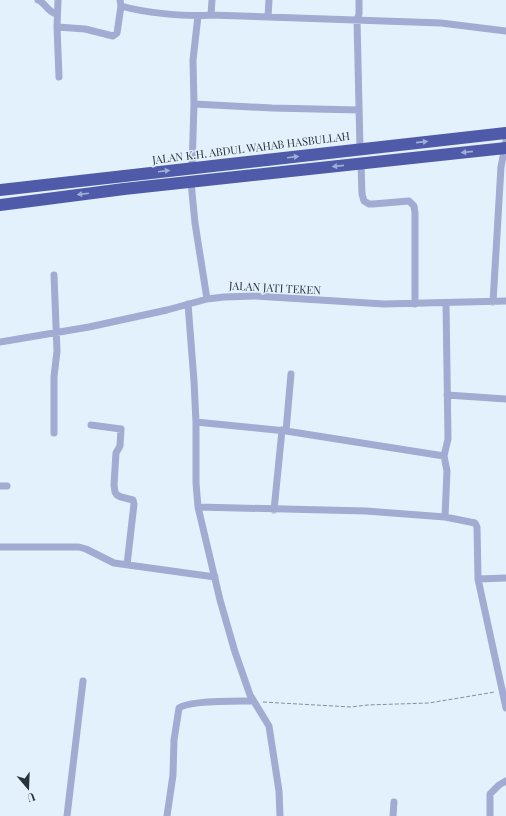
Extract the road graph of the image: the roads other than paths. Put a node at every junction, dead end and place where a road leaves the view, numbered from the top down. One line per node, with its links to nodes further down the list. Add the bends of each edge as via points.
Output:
1 (38, 0): 7 (street, via 43,2 48,10)
2 (58, 0): 7 (street)
3 (212, 0): 8 (street)
4 (269, 0): 10 (street)
5 (359, 0): 11 (street)
6 (121, 3): 9 (street, via 133,10); 12 (street, via 118,33 113,36 85,29)
7 (57, 14): 12 (street)
8 (211, 15): 9 (street); 10 (street)
9 (198, 16): 15 (street, via 193,60)
10 (268, 17): 11 (street)
11 (357, 20): 13 (street, via 441,23); 16 (street)
12 (57, 27): 14 (street)
13 (506, 31)
14 (58, 77)
15 (194, 104): 16 (street); 22 (street)
16 (359, 110): 19 (street)
17 (506, 133): 19 (highway, JALAN K.H. ABDUL WAHAB HASBULLAH, one-way to 17)
18 (505, 146): 20 (highway, one-way to 20); 21 (street)
19 (360, 149): 22 (highway, JALAN K.H. ABDUL WAHAB HASBULLAH, one-way to 19)
20 (361, 164): 24 (highway, one-way to 24); 34 (street, via 364,201 373,204 407,201 414,206)
21 (503, 167): 31 (street)
22 (192, 168): 23 (highway, JALAN K.H. ABDUL WAHAB HASBULLAH, one-way to 22)
23 (120, 176): 24 (highway, via 118,183 124,185 173,180); 25 (highway, JALAN K.H. ABDUL WAHAB HASBULLAH)
24 (196, 181): 26 (highway); 29 (street, via 195,223)
25 (2, 190): 26 (highway, via 25,191 104,181 109,183)
26 (106, 191): 27 (highway, one-way to 27)
27 (0, 205)
28 (54, 275): 35 (street)
29 (207, 299): 33 (street, JALAN JATI TEKEN); 34 (street, JALAN JATI TEKEN, via 244,296)
30 (506, 301): 31 (street, JALAN JATI TEKEN)
31 (493, 302): 32 (street, JALAN JATI TEKEN)
32 (446, 303): 34 (street, JALAN JATI TEKEN); 38 (street)
33 (188, 304): 35 (street, JALAN JATI TEKEN); 40 (street)
34 (415, 304)
35 (56, 333): 36 (street, JALAN JATI TEKEN); 43 (street)
36 (0, 342)
37 (291, 374): 42 (street)
38 (447, 395): 39 (street); 44 (street, via 448,439)
39 (506, 398)
40 (196, 422): 42 (street); 45 (street)
41 (91, 425): 49 (street, via 121,429 120,446 116,453 115,492 121,497 133,500 134,504)
42 (284, 431): 44 (street); 46 (street)
43 (54, 433)
44 (444, 456): 47 (street, via 447,472)
45 (198, 507): 46 (street); 50 (street)
46 (274, 510): 47 (street, via 366,511)
47 (445, 517): 52 (street, via 476,524)
48 (0, 547): 49 (street, via 79,547 114,563)
49 (126, 565): 50 (street)
50 (215, 577): 55 (street, via 235,652)
51 (506, 578): 52 (street)
52 (478, 579): 54 (street)
53 (83, 681): 59 (street)
54 (505, 699): 56 (street)
55 (252, 701): 60 (street, via 197,703 179,708); 61 (street, via 269,726 280,791)
56 (506, 708)
57 (506, 781): 63 (street, via 490,794)
58 (394, 802): 62 (street)
59 (68, 816)
60 (167, 816)
61 (280, 816)
62 (393, 816)
63 (490, 816)

